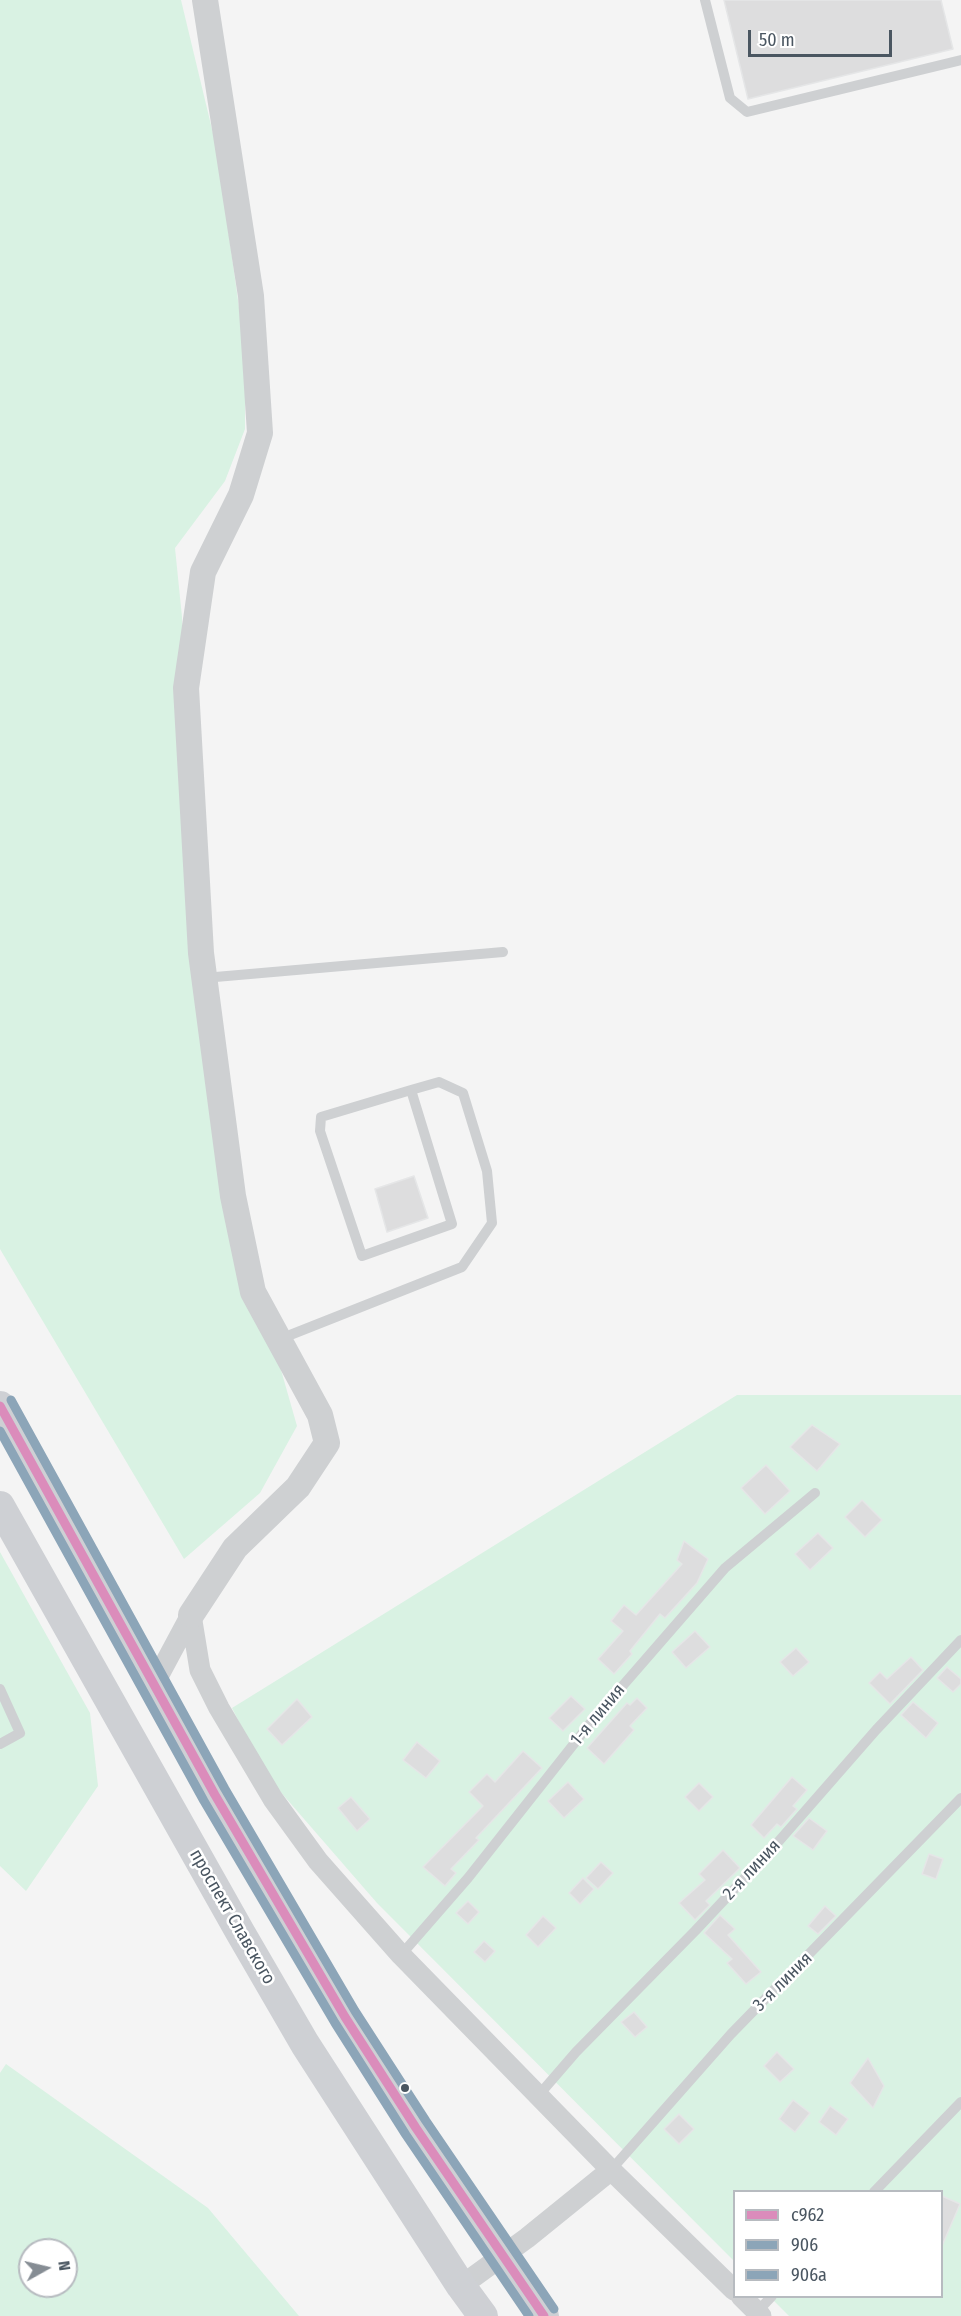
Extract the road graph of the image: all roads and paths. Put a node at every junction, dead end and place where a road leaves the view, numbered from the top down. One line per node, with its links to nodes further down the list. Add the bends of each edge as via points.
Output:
1 (205, 0): 5 (street, via 250,296 260,433 241,495 203,572 186,688)
2 (705, 0): 3 (lane, via 730,98 747,112)
3 (961, 60)
4 (503, 952): 5 (lane)
5 (204, 978): 7 (street, via 233,1196 253,1292)
6 (411, 1090): 6 (lane, via 321,1117 320,1131 362,1256 452,1224); 7 (lane, via 439,1082 464,1094 487,1171 492,1223 462,1267)
7 (279, 1340): 11 (street, via 320,1415 327,1443 298,1487 235,1548)
8 (0, 1406): 13 (main road)
9 (815, 1493): 17 (lane, 1-я линия, via 725,1568 592,1721)
10 (0, 1506): 23 (main road, проспект Славского, via 305,2044)
11 (191, 1615): 13 (street); 17 (street, via 200,1670 273,1799 318,1861)
12 (961, 1640): 18 (lane, 2-я линия, via 764,1857)
13 (154, 1684): 22 (main road, via 345,2017)
14 (0, 1689): 15 (lane, via 20,1732)
15 (0, 1744)
16 (961, 1798): 20 (lane, 3-я линия, via 731,2034)
17 (401, 1956): 18 (street)
18 (538, 2096): 20 (street)
19 (961, 2102): 21 (lane)
20 (611, 2170): 22 (street); 24 (street)
21 (876, 2190)
22 (502, 2256): 23 (street); 29 (main road)
23 (461, 2286): 28 (main road, проспект Славского)
24 (733, 2288)
25 (743, 2298): 27 (street)
26 (771, 2298): 27 (lane)
27 (759, 2314)
28 (483, 2316)
29 (544, 2316)

